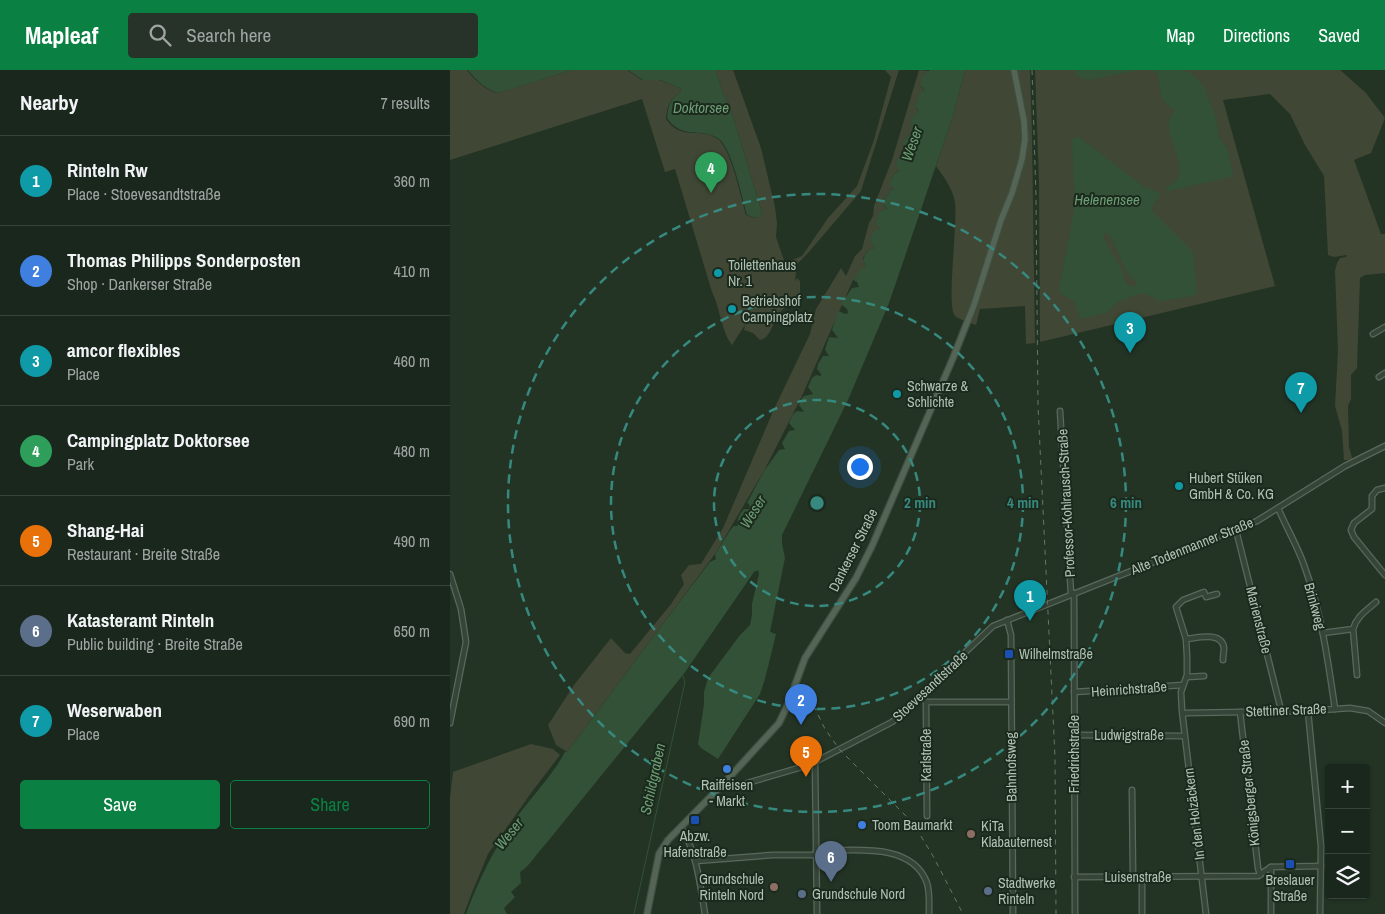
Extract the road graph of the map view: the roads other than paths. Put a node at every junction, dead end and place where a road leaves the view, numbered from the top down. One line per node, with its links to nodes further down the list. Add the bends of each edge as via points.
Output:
1 (1014, 70): 39 (main road, Dankerser Straße, via 1024,121 1022,159 953,358 872,546 856,578 805,658 781,719)
2 (1385, 327): 3 (street)
3 (1373, 334)
4 (1385, 373): 5 (street)
5 (1379, 377)
6 (1060, 411): 13 (street, Professor-Kohlrausch-Straße)
7 (1385, 446): 9 (street, Alte Todenmanner Straße, via 1345,466)
8 (1385, 488): 12 (street, via 1372,496 1372,509 1354,523 1351,530)
9 (1278, 508): 10 (street, Alte Todenmanner Straße); 18 (street, Brinkweg, via 1303,562)
10 (1236, 530): 13 (street, Alte Todenmanner Straße); 30 (street, Marienstraße)
11 (450, 574): 34 (street, via 461,609 466,642)
12 (1385, 575)
13 (1072, 594): 16 (street, Stoevesandtstraße); 25 (street, Friedrichstraße)
14 (1217, 594): 19 (street, via 1206,597 1204,592 1176,607)
15 (1376, 602): 17 (street, via 1360,615)
16 (1006, 620): 26 (street, Stoevesandtstraße, via 993,626); 28 (street, Bahnhofsweg, via 1011,636)
17 (1353, 629): 18 (street); 21 (street)
18 (1323, 632): 29 (street, Brinkweg)
19 (1186, 639): 20 (street, via 1216,637 1222,641); 23 (street)
20 (1223, 660)
21 (1357, 675)
22 (1204, 676): 23 (street)
23 (1187, 677): 24 (street)
24 (1183, 685): 25 (street, Heinrichstraße); 33 (street, In den Holzäckern)
25 (1074, 692): 36 (street, Friedrichstraße)
26 (922, 695): 27 (street, Karlstraße); 38 (street, Stoevesandtstraße, via 892,722)
27 (926, 702): 28 (street); 41 (street, Karlstraße)
28 (1011, 702): 56 (street, Bahnhofsweg)
29 (1335, 708): 31 (street, Stettiner Straße); 35 (street, Stettiner Straße, via 1358,708)
30 (1280, 710): 31 (street, Stettiner Straße); 32 (street, Stettiner Straße)
31 (1308, 711): 45 (street)
32 (1240, 712): 33 (street, Stettiner Straße); 47 (street, Königsberger Straße)
33 (1183, 714): 37 (street, In den Holzäckern)
34 (450, 723)
35 (1385, 723)
36 (1074, 735): 37 (street, Ludwigstraße); 48 (street, Friedrichstraße)
37 (1184, 736): 51 (street, In den Holzäckern)
38 (815, 763): 39 (street, Stoevesandtstraße, via 737,786); 43 (street)
39 (726, 781): 42 (main road, Dankerser Straße)
40 (1132, 790): 49 (street)
41 (927, 816)
42 (681, 827): 44 (street); 52 (main road, Dankerser Straße, via 659,854)
43 (816, 853): 44 (street); 54 (street); 55 (street, via 880,851 906,858 918,868 928,886)
44 (696, 861): 53 (street)
45 (1321, 866): 46 (street); 61 (street)
46 (1271, 867): 47 (street); 60 (street)
47 (1260, 875): 51 (street)
48 (1074, 877): 49 (street, Luisenstraße); 57 (street, Friedrichstraße)
49 (1133, 877): 50 (street, Luisenstraße)
50 (1142, 877): 51 (street, Luisenstraße); 58 (street)
51 (1202, 878): 59 (street, In den Holzäckern)
52 (647, 914)
53 (705, 914)
54 (817, 914)
55 (929, 914)
56 (1013, 914)
57 (1075, 914)
58 (1142, 914)
59 (1206, 914)
60 (1271, 914)
61 (1320, 914)

